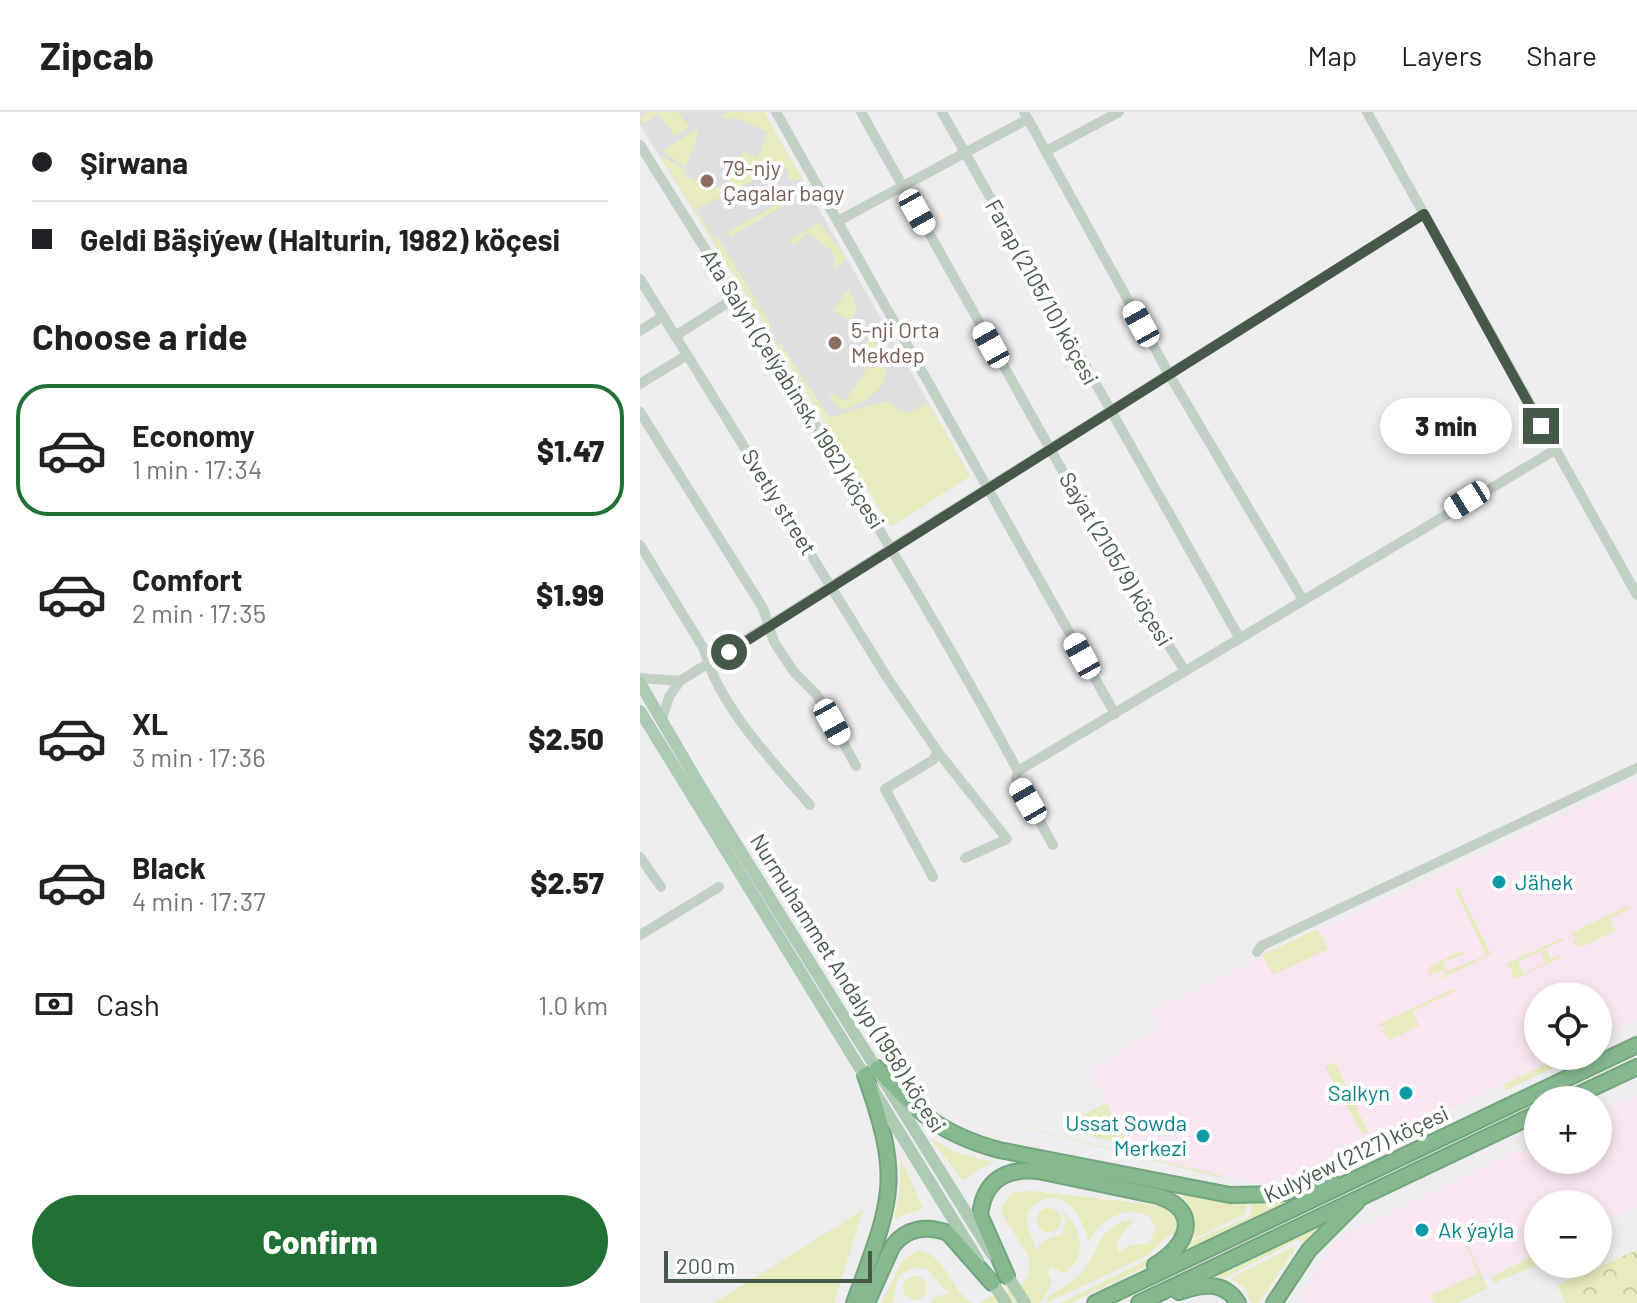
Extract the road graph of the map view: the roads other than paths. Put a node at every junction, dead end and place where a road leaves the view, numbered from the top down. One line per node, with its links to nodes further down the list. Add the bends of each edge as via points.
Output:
1 (776, 112): 12 (street)
2 (861, 112): 10 (street, Saýat (2105/9) köçesi)
3 (942, 112): 9 (street, Farap (2105/10) köçesi)
4 (1119, 112): 8 (street)
5 (1367, 112): 11 (street)
6 (1026, 116): 8 (street); 9 (street)
7 (640, 145): 14 (street, Ata Salyh (Çelýabinsk, 1962) köçesi)
8 (1046, 151): 19 (street)
9 (965, 152): 10 (street); 22 (street, Farap (2105/10) köçesi)
10 (903, 185): 12 (street); 24 (street, Saýat (2105/9) köçesi)
11 (1424, 214): 19 (street); 23 (street)
12 (838, 221): 25 (street)
13 (640, 279): 15 (street, Svetly street)
14 (737, 297): 17 (street); 27 (street, Ata Salyh (Çelýabinsk, 1962) köçesi)
15 (663, 316): 16 (street); 17 (street, Svetly street)
16 (640, 331)
17 (675, 336): 18 (street, Svetly street)
18 (687, 355): 20 (street); 28 (street, Svetly street)
19 (1170, 376): 22 (street); 30 (street)
20 (640, 384)
21 (640, 412): 31 (street)
22 (1110, 413): 24 (street); 32 (street, Farap (2105/10) köçesi)
23 (1555, 450): 29 (street); 30 (street)
24 (1051, 451): 25 (street); 34 (street, Saýat (2105/9) köçesi)
25 (989, 490): 27 (street); 38 (street)
26 (640, 545): 33 (street, via 704,649)
27 (893, 551): 28 (street); 44 (street, Ata Salyh (Çelýabinsk, 1962) köçesi)
28 (833, 588): 31 (street); 41 (street, Svetly street)
29 (1637, 595)
30 (1303, 600): 32 (street)
31 (769, 625): 33 (street); 42 (street, via 774,642 817,695)
32 (1239, 637): 34 (street)
33 (708, 666): 36 (street); 45 (street, via 766,754)
34 (1185, 671): 38 (street)
35 (640, 680): 36 (street, Nurmuhammet Andalyp (1958) köçesi); 39 (main road, Nurmuhammet Andalyp (1958) köçesi)
36 (680, 681): 39 (street)
37 (640, 711): 40 (main road, Nurmuhammet Andalyp (1958) köçesi)
38 (1115, 714): 44 (street)
39 (662, 719): 56 (main road, Nurmuhammet Andalyp (1958) köçesi)
40 (645, 727): 56 (main road, Nurmuhammet Andalyp (1958) köçesi)
41 (938, 752): 48 (street, Svetly street, via 1007,839); 49 (street, via 885,792)
42 (856, 766)
43 (1637, 768): 53 (street)
44 (1018, 771): 46 (street, Ata Salyh (Çelýabinsk, 1962) köçesi, via 1016,779)
45 (810, 805)
46 (1053, 845)
47 (640, 857): 50 (street)
48 (965, 858)
49 (933, 877)
50 (661, 887)
51 (719, 887): 52 (street)
52 (640, 935)
53 (1257, 952)
54 (1637, 1045): 59 (highway, Kulyýew (2127) köçesi)
55 (1637, 1067): 57 (highway)
56 (871, 1071): 59 (highway, via 937,1127 999,1150 1230,1195 1279,1194); 61 (main road, Nurmuhammet Andalyp (1958) köçesi); 62 (main road, Nurmuhammet Andalyp (1958) köçesi); 64 (highway, via 891,1185)
57 (1597, 1086)
58 (1524, 1120): 60 (highway, Kulyýew (2127) köçesi)
59 (1357, 1178): 63 (highway, Kulyýew (2127) köçesi)
60 (1366, 1193): 69 (highway, Kulyýew (2127) köçesi); 72 (highway, via 1309,1250)
61 (1007, 1276): 63 (highway, via 980,1215 985,1190 1005,1174 1038,1171 1166,1198 1184,1218 1183,1241 1166,1259 1125,1280); 67 (main road, Nurmuhammet Andalyp (1958) köçesi)
62 (992, 1283): 65 (highway, via 954,1238 918,1229 892,1247); 66 (main road, Nurmuhammet Andalyp (1958) köçesi)
63 (1112, 1294): 68 (highway, Kulyýew (2127) köçesi)
64 (854, 1303)
65 (867, 1303)
66 (1006, 1303)
67 (1025, 1303)
68 (1095, 1303)
69 (1139, 1303)
70 (1153, 1303): 71 (highway, via 1207,1285 1226,1290)
71 (1238, 1303)
72 (1274, 1303)

